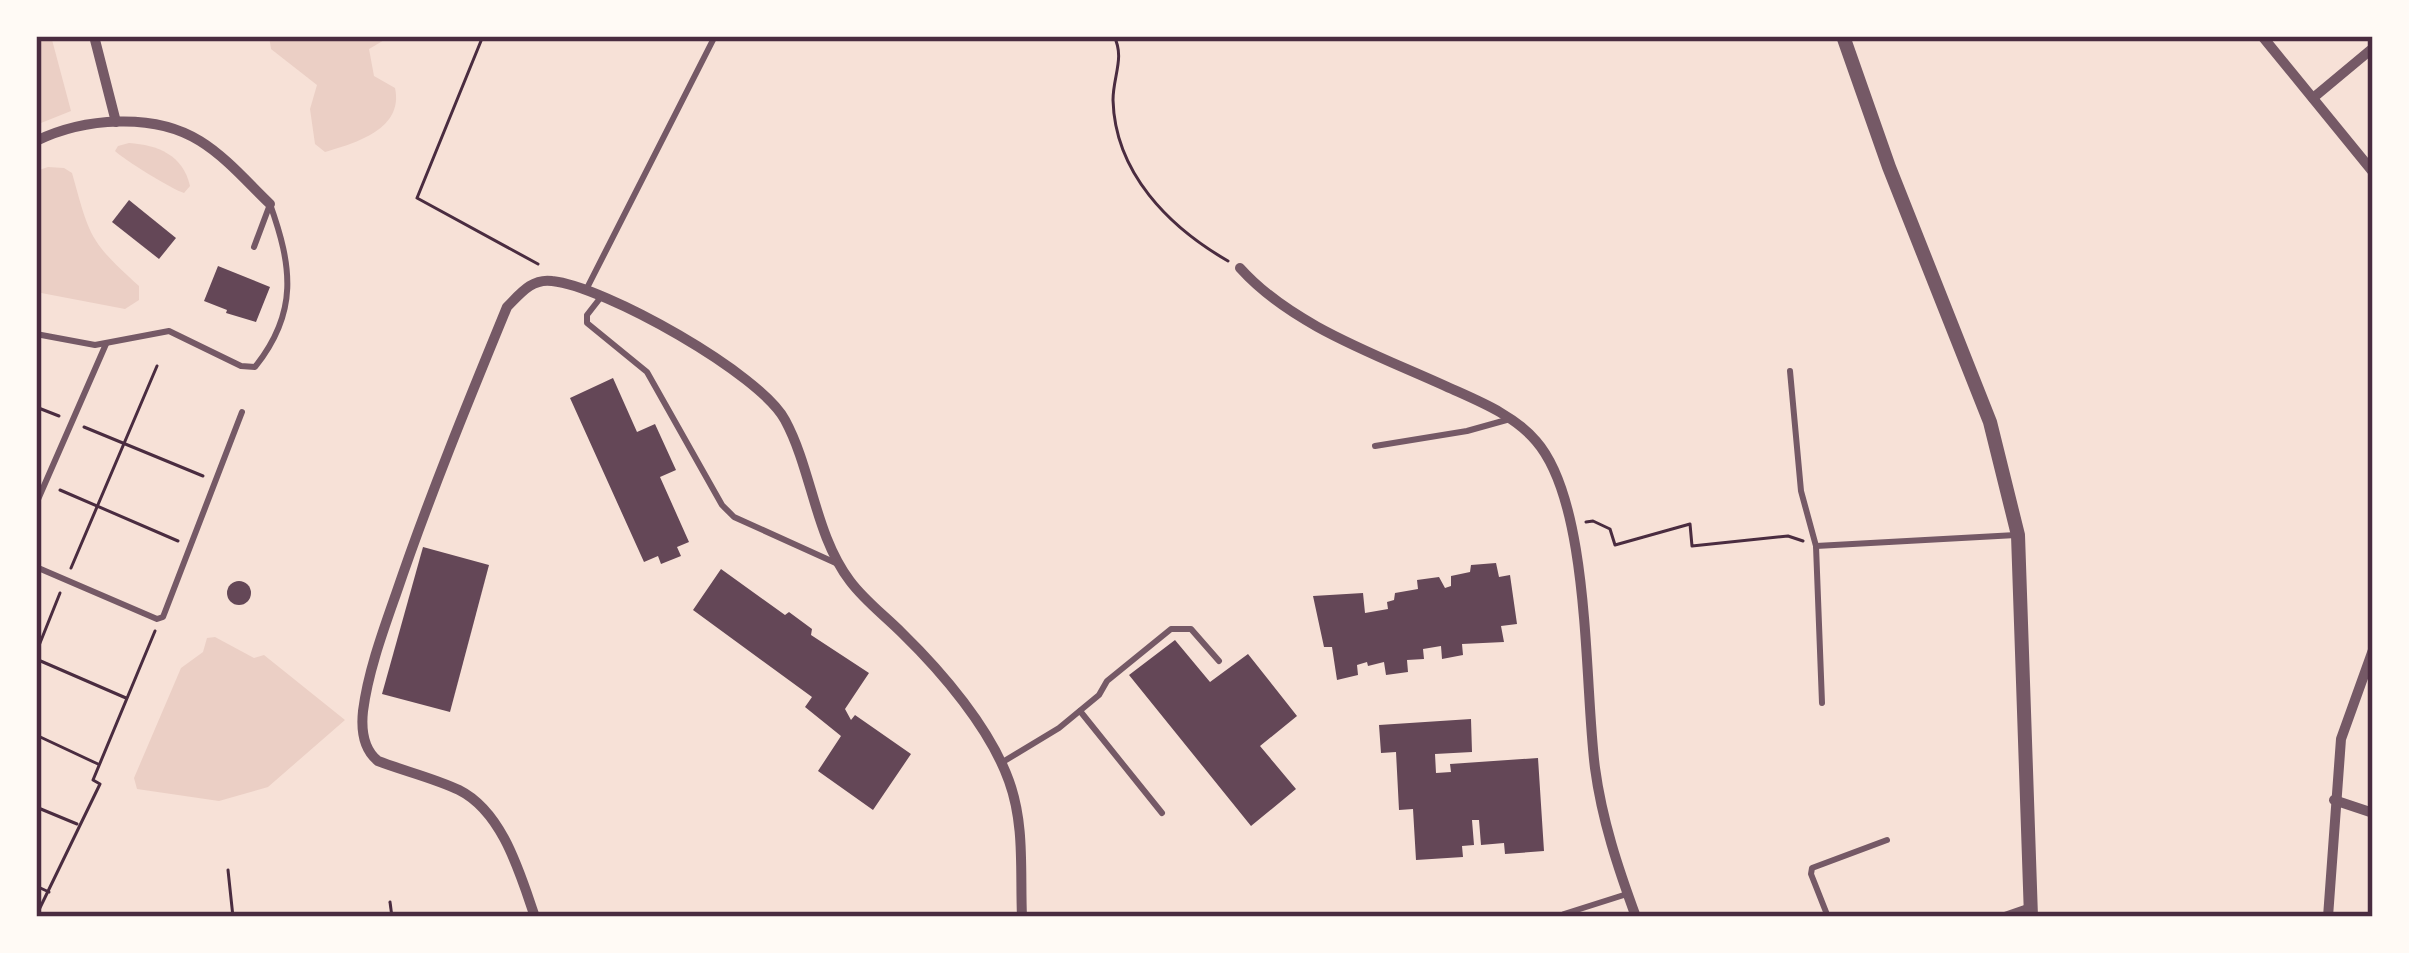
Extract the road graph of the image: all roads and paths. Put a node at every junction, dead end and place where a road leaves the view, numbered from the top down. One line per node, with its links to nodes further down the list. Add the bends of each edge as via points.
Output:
1 (94, 36): 9 (street)
2 (483, 36): 15 (path, via 417,198 537,262)
3 (715, 36): 16 (lane)
4 (1114, 36): 14 (path, via 1121,52 1113,100 1126,158 1161,210)
5 (1843, 36): 33 (street, via 1990,422)
6 (2262, 36): 8 (street)
7 (2373, 48): 8 (street)
8 (2313, 98): 11 (street)
9 (116, 122): 10 (street); 12 (street, via 186,133)
10 (36, 141)
11 (2373, 172)
12 (270, 204): 13 (lane); 19 (lane, via 287,255 289,297 258,364 242,366 165,330)
13 (254, 247)
14 (1240, 268): 24 (street, via 1336,335)
15 (550, 280): 16 (street); 67 (street, via 533,283 507,308 407,560 362,727 378,761 461,791 482,807 516,860)
16 (586, 290): 17 (street)
17 (601, 297): 36 (street, via 673,331 769,398 785,418); 36 (lane, via 587,322 647,373 722,505)
18 (36, 334): 19 (lane)
19 (106, 344): 25 (lane)
20 (157, 365): 26 (path)
21 (1790, 371): 35 (lane, via 1801,491)
22 (36, 406): 25 (path)
23 (242, 412): 28 (lane)
24 (1510, 419): 27 (lane); 32 (street, via 1536,440 1561,480)
25 (72, 422): 26 (path); 29 (lane)
26 (125, 444): 28 (path); 31 (path)
27 (1375, 446)
28 (215, 482): 34 (lane)
29 (45, 483): 30 (lane); 31 (path)
30 (36, 504)
31 (98, 506): 34 (path); 38 (path)
32 (1573, 526): 35 (path, via 1593,521 1610,529 1615,545 1690,524 1692,546 1788,536); 60 (street, via 1595,770)
33 (2018, 535): 35 (lane); 62 (street)
34 (190, 546): 39 (lane)
35 (1816, 546): 44 (lane)
36 (841, 565): 47 (street, via 955,691)
37 (36, 567): 38 (lane)
38 (66, 580): 39 (lane); 41 (path)
39 (161, 618): 43 (path)
40 (2373, 650): 51 (street, via 2341,739)
41 (36, 656): 43 (path)
42 (1219, 661): 45 (lane, via 1191,629 1171,629)
43 (126, 698): 48 (path)
44 (1822, 704)
45 (1080, 711): 47 (lane); 53 (lane)
46 (36, 735): 48 (path)
47 (1001, 763): 68 (street, via 1022,829)
48 (99, 765): 49 (path, via 93,780)
49 (100, 784): 50 (path); 55 (path)
50 (108, 787)
51 (2334, 800): 54 (street); 72 (street)
52 (36, 807): 55 (path)
53 (1162, 813)
54 (2373, 813)
55 (77, 824): 59 (path)
56 (1887, 840): 70 (lane, via 1812,868)
57 (228, 870): 65 (path)
58 (36, 886): 59 (path)
59 (49, 892): 64 (path)
60 (1628, 893): 63 (lane); 69 (street)
61 (390, 902): 66 (path)
62 (2031, 912): 71 (street)
63 (1564, 914)
64 (36, 916)
65 (233, 917)
66 (392, 917)
67 (535, 917)
68 (1022, 917)
69 (1636, 917)
70 (1828, 917)
71 (2006, 917)
72 (2328, 917)

